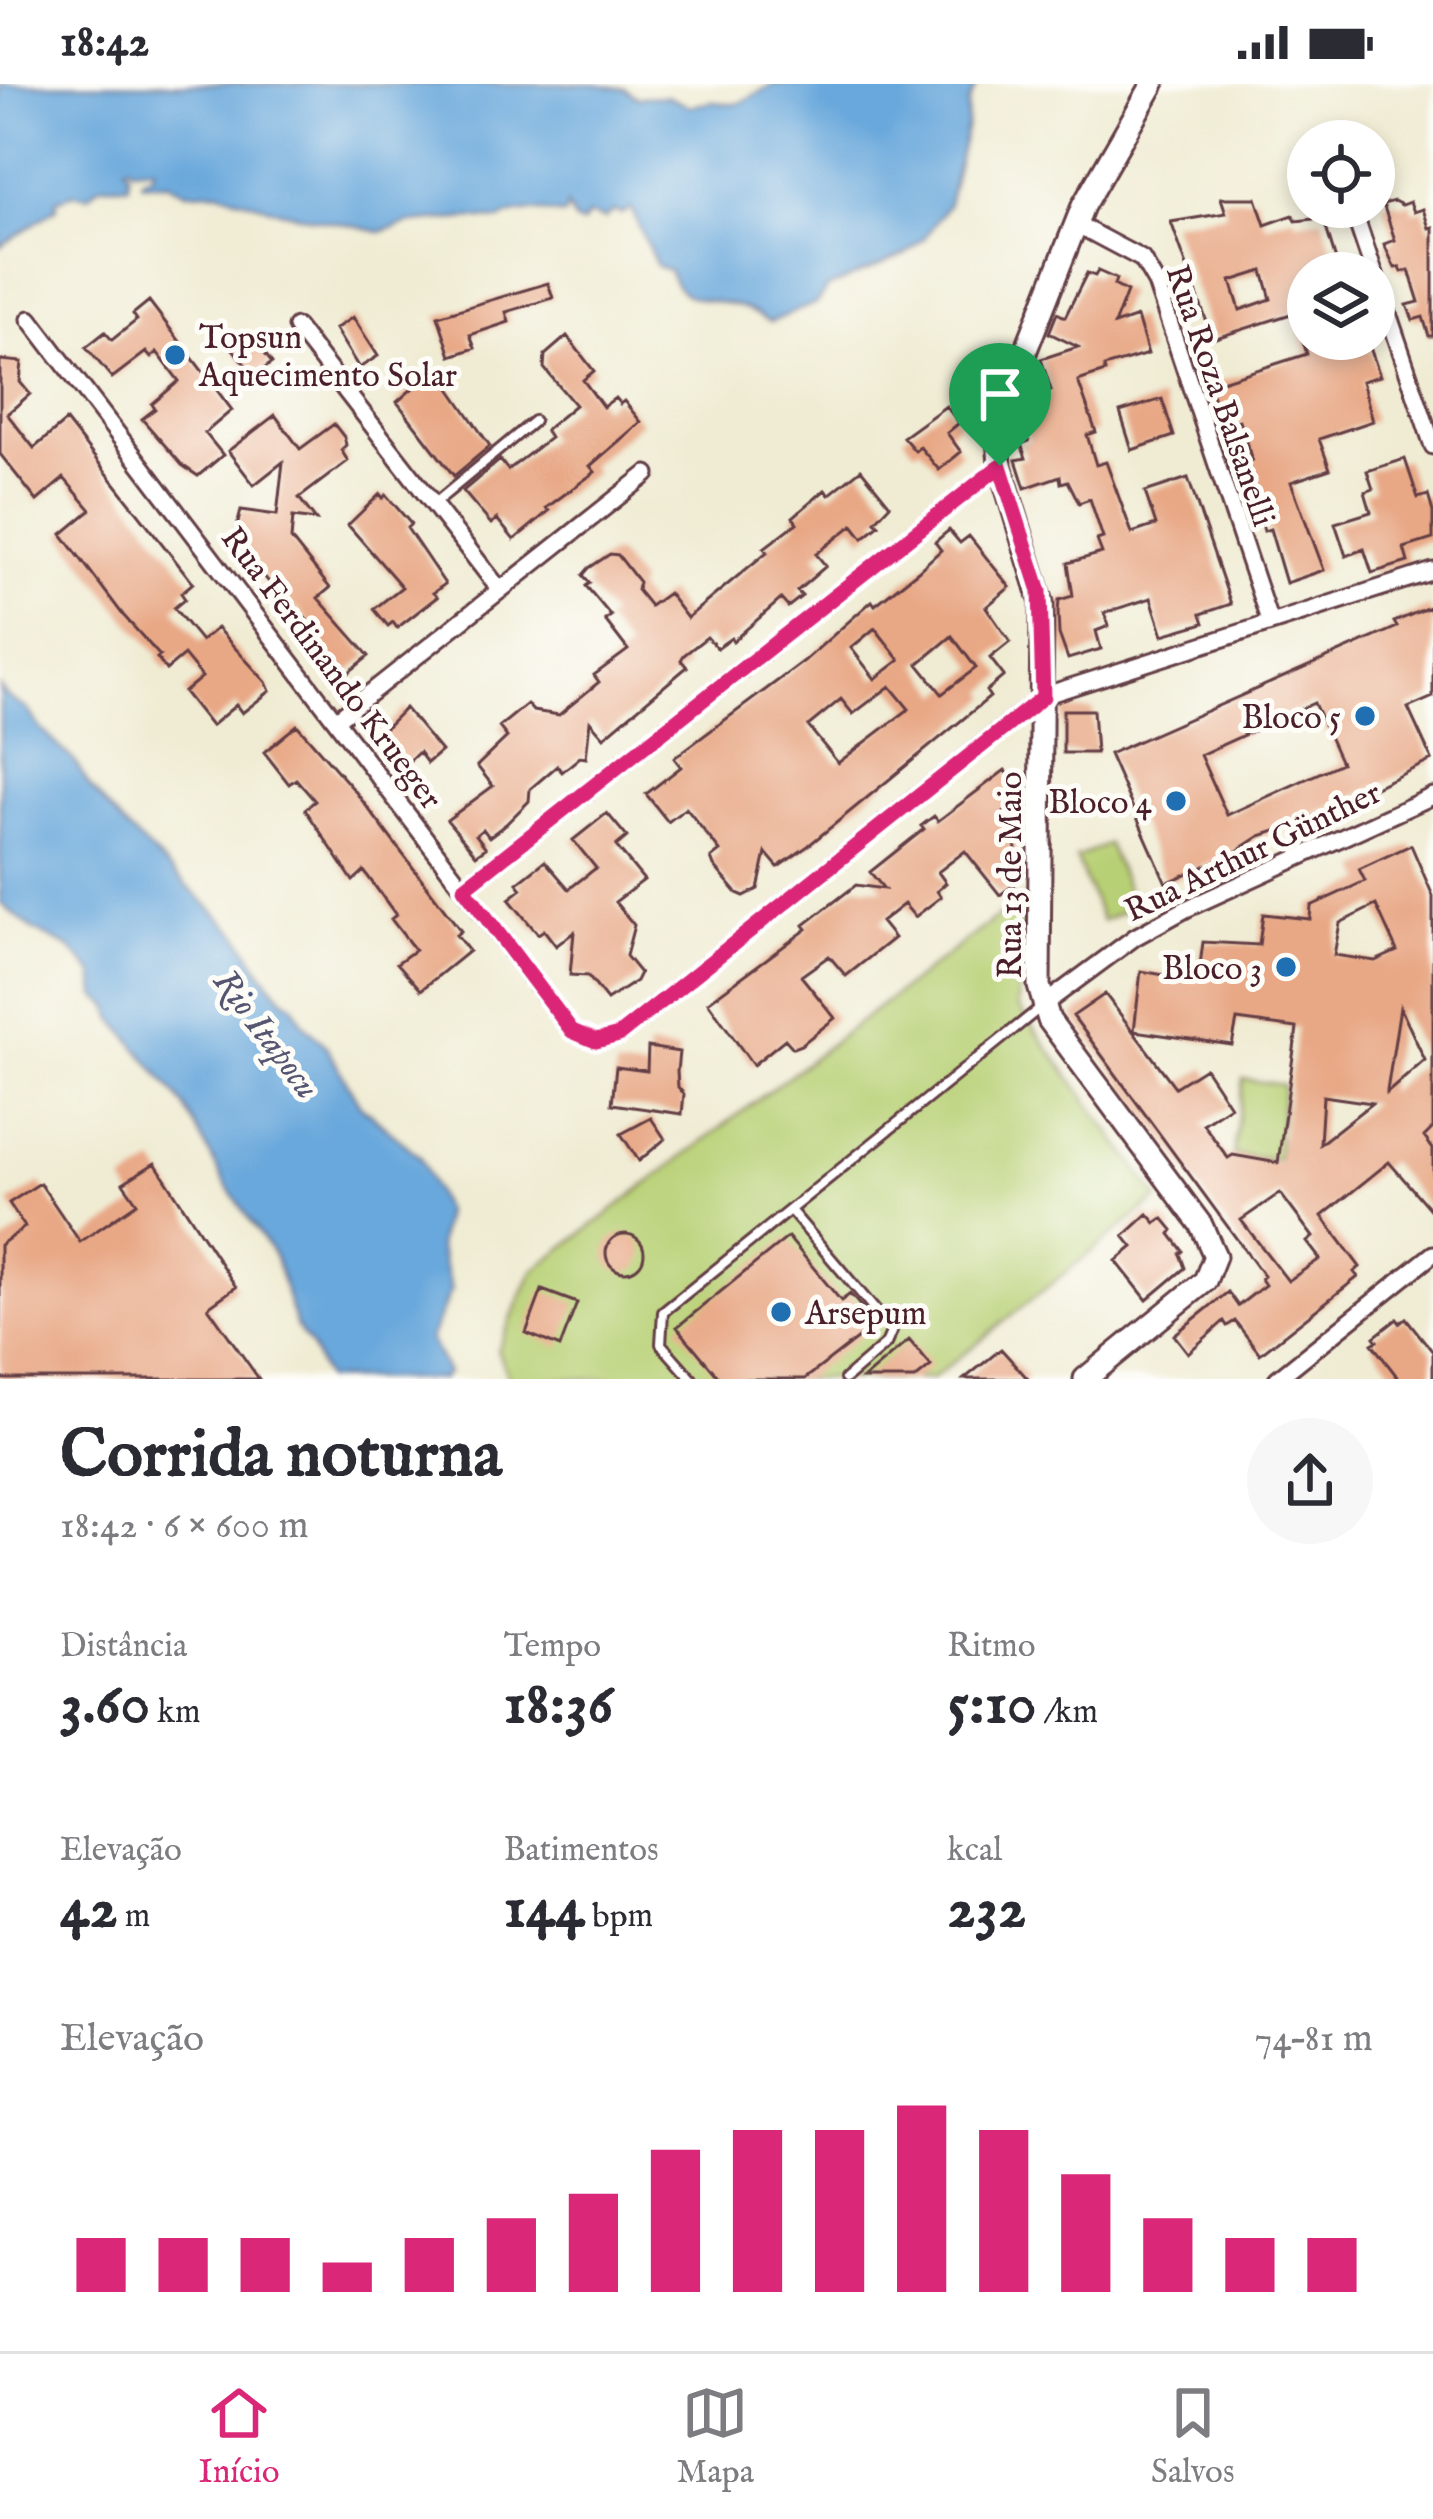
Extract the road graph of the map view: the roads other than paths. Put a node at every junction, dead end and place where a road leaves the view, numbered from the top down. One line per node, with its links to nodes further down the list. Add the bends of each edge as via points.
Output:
1 (1153, 84): 2 (main road, Rua 13 de Maio)
2 (1076, 224): 8 (main road, Rua 13 de Maio, via 999,411); 13 (street, Rua Roza Balsanelli, via 1142,259 1156,283)
3 (1359, 228): 7 (street)
4 (30, 319): 15 (street, Rua Ferdinando Krueger)
5 (296, 327): 10 (street)
6 (534, 421): 10 (lane)
7 (1433, 446)
8 (1000, 466): 14 (main road, Rua 13 de Maio, via 1040,591); 17 (street)
9 (647, 474): 12 (street)
10 (434, 503): 12 (street)
11 (1433, 571): 13 (street)
12 (500, 590): 15 (street)
13 (1270, 623): 14 (street)
14 (1043, 697): 17 (street, Rua Ferdinando Krueger, via 619,1035 596,1041 572,1031); 18 (main road, Rua 13 de Maio)
15 (336, 720): 17 (street, Rua Ferdinando Krueger)
16 (1433, 796): 18 (street, Rua Arthur Günther, via 1186,909)
17 (464, 888)
18 (1043, 1005): 19 (lane); 23 (main road, Rua 13 de Maio, via 1202,1225 1215,1256 1205,1281)
19 (790, 1210): 21 (lane, via 663,1312 661,1344); 22 (lane, via 892,1330)
20 (1433, 1254): 24 (street)
21 (692, 1379)
22 (845, 1379)
23 (1085, 1379)
24 (1277, 1379)

